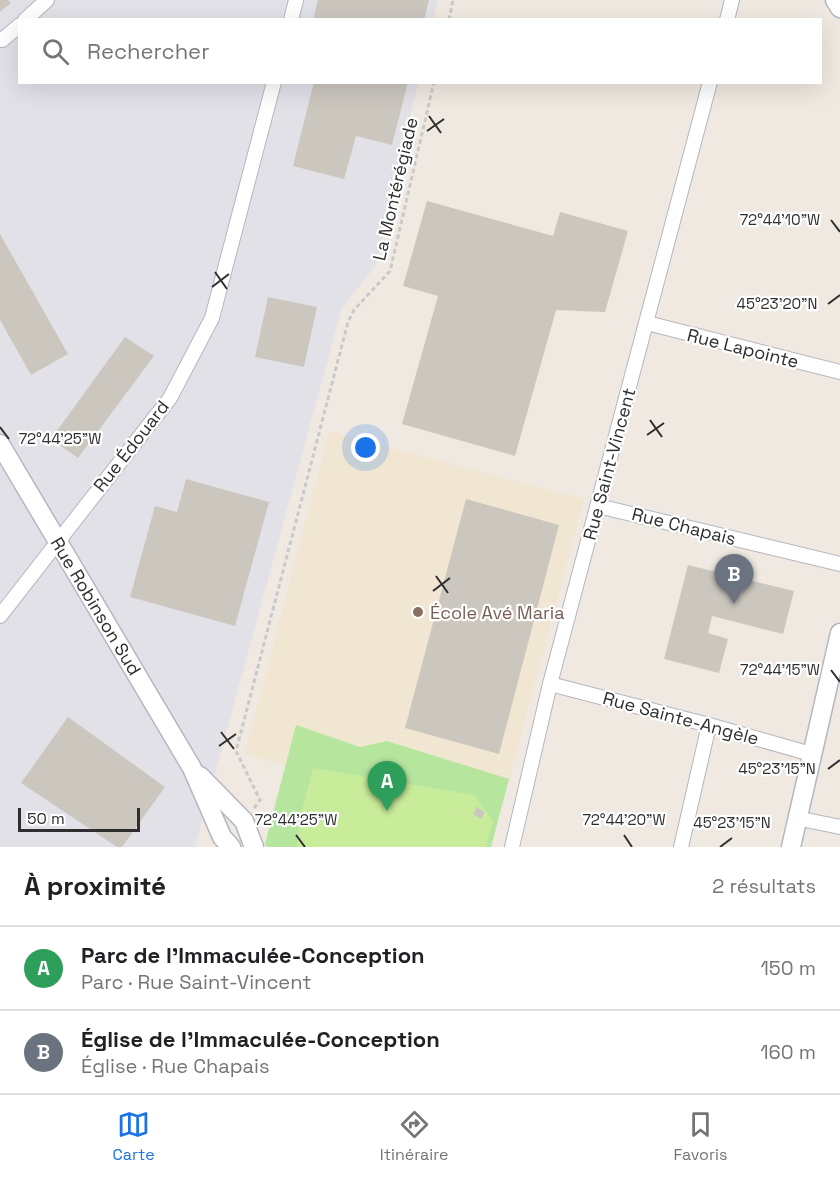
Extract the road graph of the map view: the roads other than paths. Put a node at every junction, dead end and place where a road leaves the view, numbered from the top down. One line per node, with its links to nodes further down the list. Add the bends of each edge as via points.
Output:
1 (47, 0): 6 (street)
2 (296, 0): 7 (street)
3 (732, 0): 8 (street)
4 (835, 0): 5 (street)
5 (840, 8)
6 (27, 18)
7 (292, 18)
8 (728, 18)
9 (18, 27): 10 (street)
10 (2, 40)
11 (273, 84): 17 (street, Rue Édouard, via 212,318 170,398)
12 (709, 84): 13 (street, Rue Saint-Vincent)
13 (647, 323): 14 (street, Rue Lapointe); 16 (street, Rue Saint-Vincent)
14 (840, 372)
15 (0, 444): 17 (street, Rue Robinson Sud)
16 (598, 506): 18 (street, Rue Chapais); 21 (street, Rue Saint-Vincent)
17 (57, 540): 19 (street, Rue Édouard); 24 (street, Rue Robinson Sud)
18 (840, 564)
19 (0, 616)
20 (840, 633): 23 (street)
21 (550, 684): 22 (street, Rue Sainte-Angèle); 29 (street, Rue Saint-Vincent)
22 (709, 725): 23 (street, Rue Sainte-Angèle); 30 (street)
23 (811, 754): 25 (street)
24 (192, 768): 27 (street, Rue Robinson Sud, via 222,837); 28 (street, Rue Robinson Sud, via 244,821)
25 (796, 818): 26 (street); 31 (street)
26 (840, 827)
27 (231, 847)
28 (254, 847)
29 (512, 847)
30 (681, 847)
31 (791, 847)

